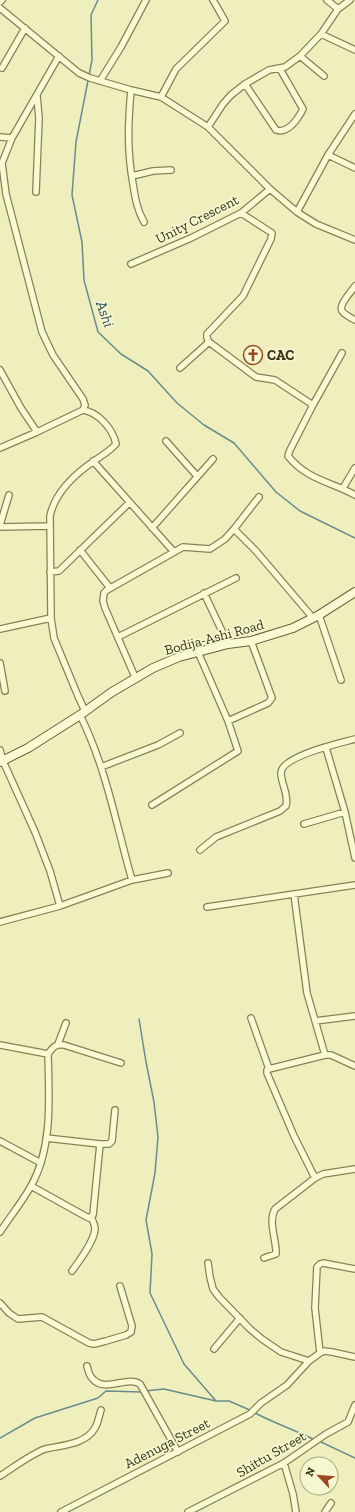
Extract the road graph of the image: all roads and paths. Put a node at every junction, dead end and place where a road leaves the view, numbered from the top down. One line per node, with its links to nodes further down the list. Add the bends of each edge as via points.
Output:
1 (146, 0): 15 (street)
2 (213, 0): 19 (street, via 225,21 176,69)
3 (327, 0): 6 (street)
4 (350, 0): 6 (street)
5 (0, 8): 7 (street)
6 (338, 9): 8 (street)
7 (24, 28): 10 (street); 12 (street)
8 (321, 34): 9 (street); 11 (street)
9 (355, 50)
10 (60, 56): 15 (street, via 79,73); 18 (street)
11 (300, 56): 13 (street); 14 (street)
12 (2, 68)
13 (280, 69): 16 (street, via 270,70); 16 (street, via 303,109 294,123 285,130 276,130)
14 (324, 76)
15 (100, 81): 17 (street)
16 (245, 84): 21 (street, via 223,104)
17 (131, 90): 19 (street); 28 (street, via 128,135)
18 (37, 96): 23 (street); 30 (street, via 39,118)
19 (161, 97): 21 (street)
20 (355, 114): 24 (street)
21 (208, 127): 29 (street)
22 (0, 137): 23 (street)
23 (12, 138): 25 (street)
24 (328, 155): 26 (street); 32 (street)
25 (1, 164): 44 (street, via 6,194 42,332 83,400)
26 (355, 168)
27 (171, 170): 28 (street)
28 (132, 176): 33 (street, via 136,205)
29 (270, 189): 31 (street, Unity Crescent); 32 (street)
30 (36, 192)
31 (241, 212): 35 (street, Unity Crescent, via 191,238); 38 (street, via 272,233 272,236 243,296 207,334)
32 (297, 212): 34 (street, via 316,224)
33 (144, 222)
34 (355, 240)
35 (131, 264)
36 (355, 286): 37 (street, via 340,307)
37 (355, 320)
38 (210, 342): 40 (street); 43 (street, via 256,377 275,380)
39 (342, 353): 43 (street)
40 (180, 368)
41 (0, 370): 42 (street)
42 (3, 383): 45 (street)
43 (313, 405): 52 (street, via 288,456 293,463 313,477)
44 (83, 410): 45 (street); 49 (street, via 101,419 116,440 114,448)
45 (37, 432): 47 (street)
46 (166, 441): 51 (street)
47 (0, 448)
48 (213, 459): 51 (street)
49 (93, 462): 56 (street); 58 (street, via 68,483 51,509)
50 (355, 468): 52 (street)
51 (198, 476): 59 (street)
52 (343, 488): 54 (street)
53 (9, 495): 57 (street)
54 (355, 495)
55 (259, 497): 60 (street)
56 (129, 503): 59 (street); 61 (street)
57 (0, 526): 58 (street)
58 (49, 526): 63 (street)
59 (152, 528): 62 (street)
60 (234, 529): 62 (street, via 210,549 183,547); 68 (street)
61 (80, 550): 63 (street, via 59,571); 65 (street)
62 (174, 552): 65 (street)
63 (50, 572): 69 (street)
64 (236, 578): 67 (street)
65 (110, 588): 71 (street, via 104,593 103,601)
66 (355, 592): 68 (street, Bodija-Ashi Road)
67 (204, 593): 71 (street); 73 (street)
68 (316, 616): 72 (street, Bodija-Ashi Road, via 293,628); 77 (street)
69 (51, 618): 70 (street); 79 (street, via 54,638)
70 (0, 629)
71 (118, 637): 76 (street)
72 (251, 641): 73 (street, Bodija-Ashi Road); 80 (street, via 272,698 268,703)
73 (228, 644): 74 (street, Bodija-Ashi Road)
74 (198, 652): 76 (street, Bodija-Ashi Road, via 179,657); 80 (street)
75 (0, 663): 78 (street)
76 (135, 677): 79 (street, Bodija-Ashi Road)
77 (341, 680)
78 (5, 691)
79 (83, 713): 85 (street, Bodija-Ashi Road); 86 (street)
80 (228, 721): 87 (street, via 238,747 236,754)
81 (180, 733): 86 (street, via 158,745)
82 (355, 739): 83 (street)
83 (326, 748): 88 (street); 90 (street, via 298,757 282,768 288,799 286,806 280,811 216,837)
84 (0, 750): 85 (street)
85 (2, 762): 96 (street, via 35,832)
86 (101, 767): 93 (street)
87 (152, 805)
88 (345, 812): 89 (street); 91 (street)
89 (304, 824)
90 (200, 850)
91 (355, 858)
92 (168, 873): 93 (street)
93 (132, 880): 96 (street)
94 (355, 885): 95 (street)
95 (294, 894): 97 (street); 101 (street, via 308,993)
96 (60, 906): 98 (street)
97 (207, 906)
98 (0, 922)
99 (355, 1016): 101 (street)
100 (251, 1018): 109 (street)
101 (315, 1021): 106 (street)
102 (66, 1023): 103 (street)
103 (58, 1044): 105 (street); 107 (street)
104 (0, 1045): 105 (street)
105 (48, 1054): 111 (street)
106 (324, 1055): 108 (street, via 331,1055); 109 (street)
107 (121, 1063)
108 (355, 1066)
109 (269, 1068): 116 (street, via 266,1073)
110 (115, 1110): 113 (street, via 112,1140 109,1144)
111 (46, 1138): 113 (street); 114 (street)
112 (0, 1141): 114 (street)
113 (100, 1144): 118 (street, via 94,1212)
114 (41, 1163): 117 (street)
115 (355, 1168): 116 (street, via 330,1172)
116 (315, 1178): 120 (street, via 273,1212 276,1254)
117 (31, 1186): 118 (street); 119 (street)
118 (91, 1217): 123 (street, via 94,1232)
119 (0, 1232)
120 (264, 1258)
121 (208, 1263): 126 (street, via 210,1277 219,1298)
122 (355, 1269): 128 (street, via 323,1263 317,1267 315,1308)
123 (72, 1271)
124 (120, 1286): 125 (street, via 132,1326 131,1332 94,1344 85,1342 42,1318 18,1320)
125 (0, 1303)
126 (240, 1318): 127 (street); 130 (street, via 262,1339 281,1352)
127 (214, 1349)
128 (320, 1353): 129 (street, via 324,1351); 130 (street, Adenuga Street)
129 (355, 1357)
130 (309, 1361): 134 (street, Adenuga Street, via 287,1385 250,1414)
131 (87, 1366): 134 (street, via 92,1378 99,1383 136,1382 142,1387)
132 (355, 1405): 135 (street, Shittu Street, via 348,1422 326,1434)
133 (100, 1410): 136 (street, via 96,1428 88,1436 71,1445 45,1450 29,1457)
134 (178, 1452): 138 (street, Adenuga Street)
135 (284, 1464): 139 (street, Shittu Street); 140 (street)
136 (0, 1476)
137 (331, 1503): 141 (street)
138 (61, 1512)
139 (188, 1512)
140 (296, 1512)
141 (325, 1512)

